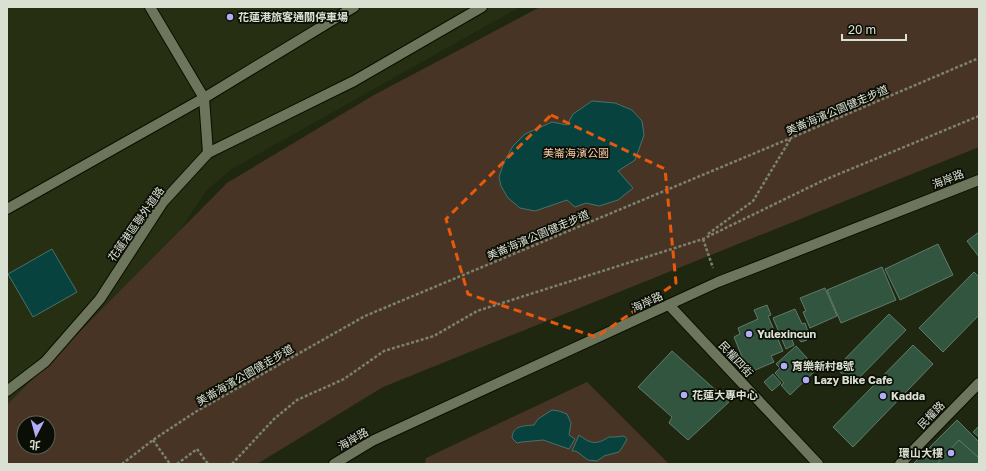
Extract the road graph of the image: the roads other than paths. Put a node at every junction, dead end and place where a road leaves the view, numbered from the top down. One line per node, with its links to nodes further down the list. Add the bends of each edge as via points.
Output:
1 (150, 7): 4 (street)
2 (354, 7): 4 (street)
3 (482, 7): 5 (street, via 354,81)
4 (204, 98): 5 (street); 7 (street)
5 (208, 153): 10 (street, 花蓮港區聯外道路, via 163,202 100,299 45,362)
6 (979, 180): 8 (street, 海岸路, via 718,282)
7 (7, 209)
8 (669, 305): 11 (street, 海岸路, via 372,441); 12 (street, 民權四街)
9 (979, 383): 13 (street, 民權路)
10 (7, 391)
11 (334, 464)
12 (818, 464)
13 (900, 464)

